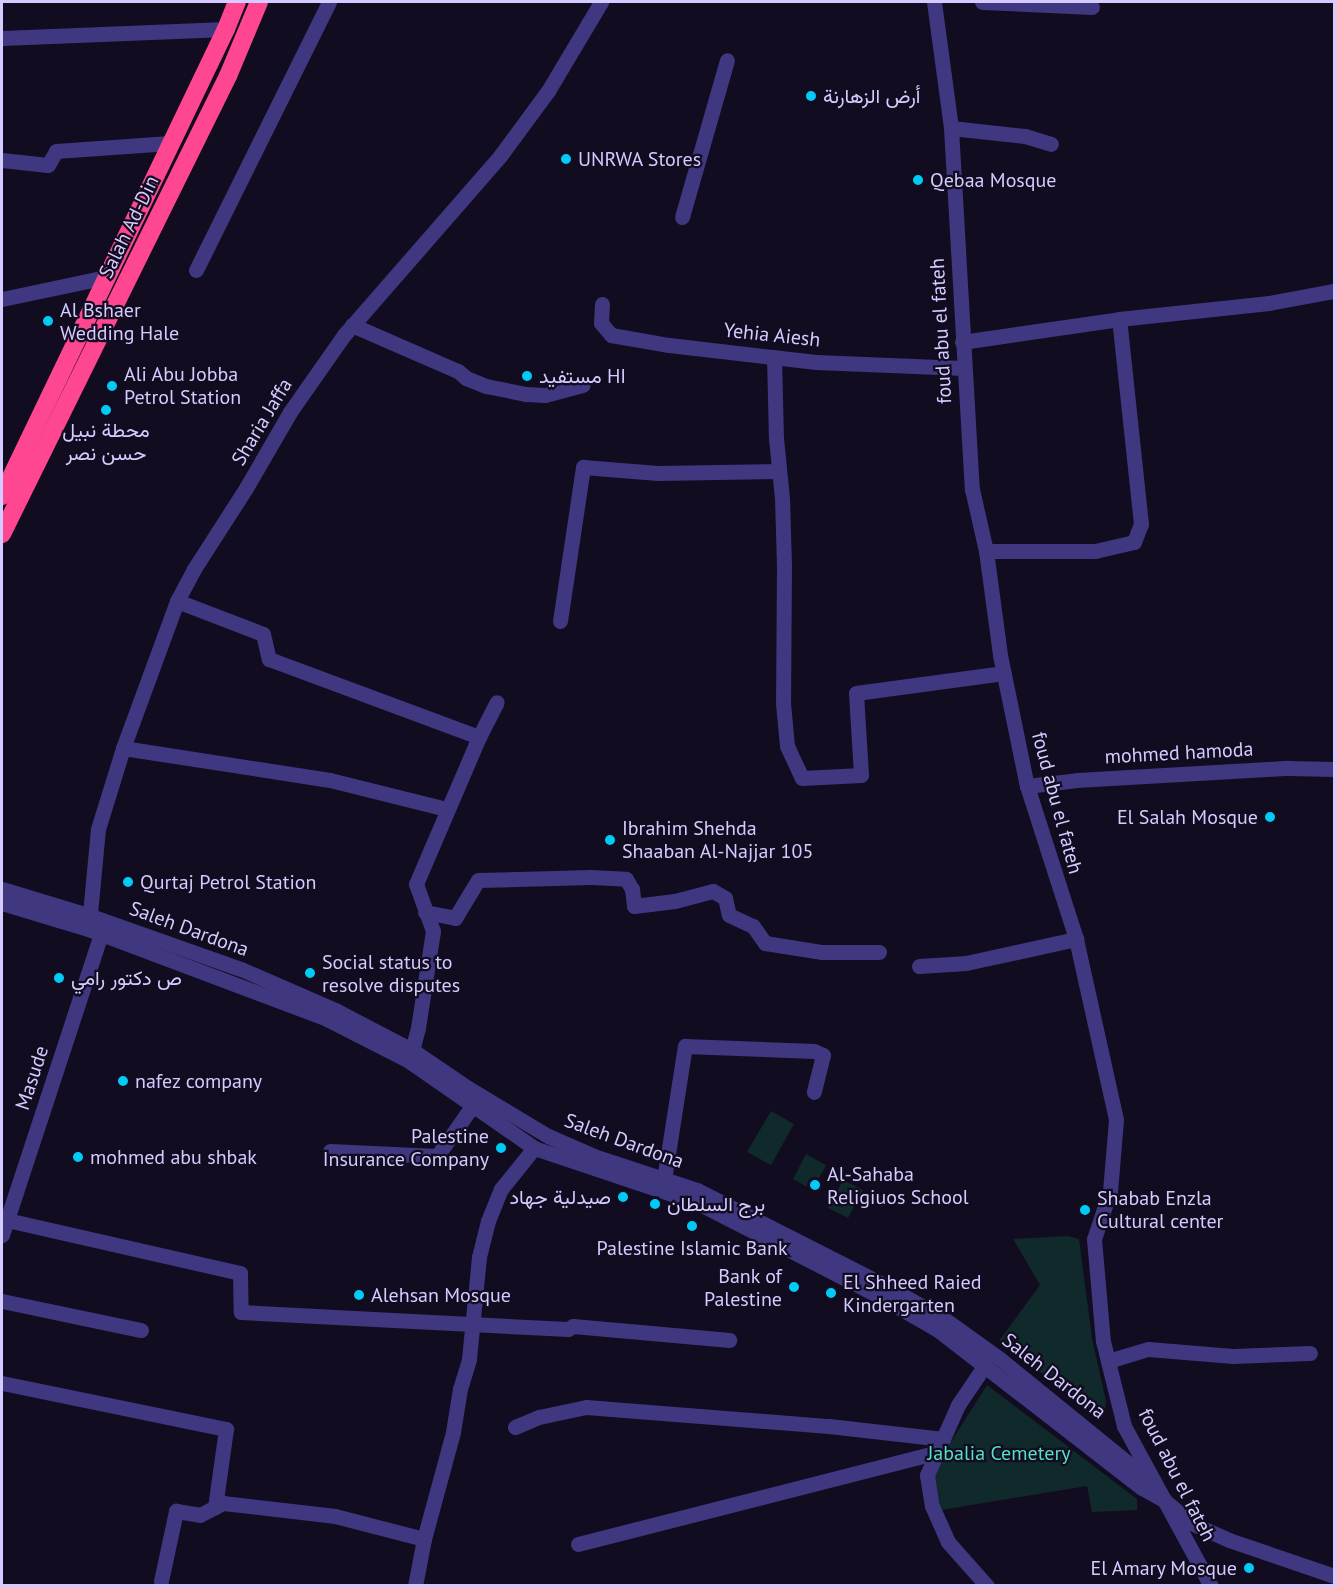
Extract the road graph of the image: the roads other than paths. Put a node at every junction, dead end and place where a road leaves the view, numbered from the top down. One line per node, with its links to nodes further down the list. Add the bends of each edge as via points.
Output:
1 (237, 2): 8 (highway, Salah Ad-Din)
2 (259, 2): 29 (highway, Salah Ad-Din, via 223,86)
3 (329, 2): 16 (street)
4 (601, 2): 22 (street, Sharia Jaffa, via 548,91 500,156)
5 (934, 2): 11 (street, foud abu el fateh)
6 (982, 2): 7 (street)
7 (1092, 7)
8 (226, 29): 9 (street); 12 (highway, Salah Ad-Din)
9 (2, 38)
10 (727, 60): 15 (street)
11 (951, 128): 13 (street, via 1025,136); 23 (street, foud abu el fateh)
12 (170, 143): 14 (street, via 56,151 48,165); 17 (highway, Salah Ad-Din)
13 (1051, 144)
14 (2, 160)
15 (682, 217)
16 (196, 270)
17 (106, 277): 19 (street); 28 (highway, Salah Ad-Din)
18 (1335, 291): 21 (street, via 1269,303)
19 (2, 299)
20 (602, 304): 24 (street, Yehia Aiesh, via 601,323 611,335)
21 (1119, 320): 23 (street); 30 (street, via 1141,524 1134,542 1095,551)
22 (352, 325): 26 (street, via 486,386 545,395); 31 (street, Sharia Jaffa, via 290,412)
23 (962, 342): 25 (street, foud abu el fateh)
24 (774, 357): 25 (street, Yehia Aiesh); 27 (street)
25 (963, 368): 30 (street, foud abu el fateh, via 972,489)
26 (583, 386)
27 (778, 471): 32 (street, via 658,473 583,467); 33 (street, via 784,554 784,714 787,746 802,778 861,775 855,693)
28 (2, 496)
29 (2, 534)
30 (986, 551): 33 (street, foud abu el fateh)
31 (177, 601): 35 (street, via 263,634 269,659); 36 (street, Sharia Jaffa)
32 (560, 621)
33 (1004, 673): 38 (street, foud abu el fateh)
34 (497, 702): 35 (street)
35 (478, 737): 39 (street)
36 (123, 748): 39 (street, via 330,780); 43 (street, Sharia Jaffa, via 98,829)
37 (1335, 769): 38 (street, mohmed hamoda, via 1288,768)
38 (1027, 786): 44 (street, foud abu el fateh)
39 (446, 809): 42 (street, via 416,884)
40 (2, 889): 43 (street, Saleh Dardona)
41 (2, 903): 43 (street, Saleh Dardona)
42 (425, 912): 45 (street, via 455,918 478,880 626,879 634,906 713,891 725,898 729,915 753,926 765,944 822,952); 47 (street, via 433,931)
43 (93, 926): 47 (street, Saleh Dardona); 53 (street, Masude)
44 (1076, 939): 46 (street, via 966,963); 60 (street, foud abu el fateh, via 1116,1120 1110,1191 1094,1239)
45 (879, 952)
46 (919, 966)
47 (410, 1055): 49 (street, Saleh Dardona); 52 (street, Saleh Dardona, via 548,1136)
48 (814, 1092): 52 (street, via 823,1055 814,1051 684,1046)
49 (473, 1105): 50 (street, Saleh Dardona); 51 (street, via 437,1156)
50 (534, 1148): 52 (street, Saleh Dardona); 56 (street, via 501,1189 488,1221 479,1257)
51 (330, 1151)
52 (663, 1183): 61 (street, Saleh Dardona, via 879,1296 938,1330); 65 (street, Saleh Dardona, via 726,1203 943,1318 1147,1477)
53 (7, 1220): 54 (street, Masude); 56 (street, via 240,1273 241,1312)
54 (2, 1235)
55 (2, 1301): 57 (street)
56 (474, 1324): 58 (street, via 568,1329 573,1326); 67 (street, via 453,1432)
57 (141, 1329)
58 (729, 1340)
59 (1310, 1353): 60 (street, via 1233,1356 1148,1349)
60 (1108, 1362): 65 (street, foud abu el fateh, via 1124,1426)
61 (985, 1365): 64 (street, via 958,1406); 65 (street, Saleh Dardona, via 1142,1488)
62 (2, 1383): 66 (street, via 226,1429)
63 (515, 1426): 64 (street, via 586,1407 829,1426)
64 (940, 1446): 68 (street); 72 (street, via 927,1475 932,1506 948,1542)
65 (1160, 1497): 69 (street, Saleh Dardona, via 1191,1522 1229,1540); 73 (street, foud abu el fateh)
66 (215, 1507): 67 (street, via 223,1503 335,1516); 70 (street, via 200,1515 176,1511)
67 (424, 1539): 71 (street)
68 (578, 1544)
69 (1335, 1576)
70 (161, 1581)
71 (415, 1586)
72 (987, 1586)
73 (1211, 1586)

